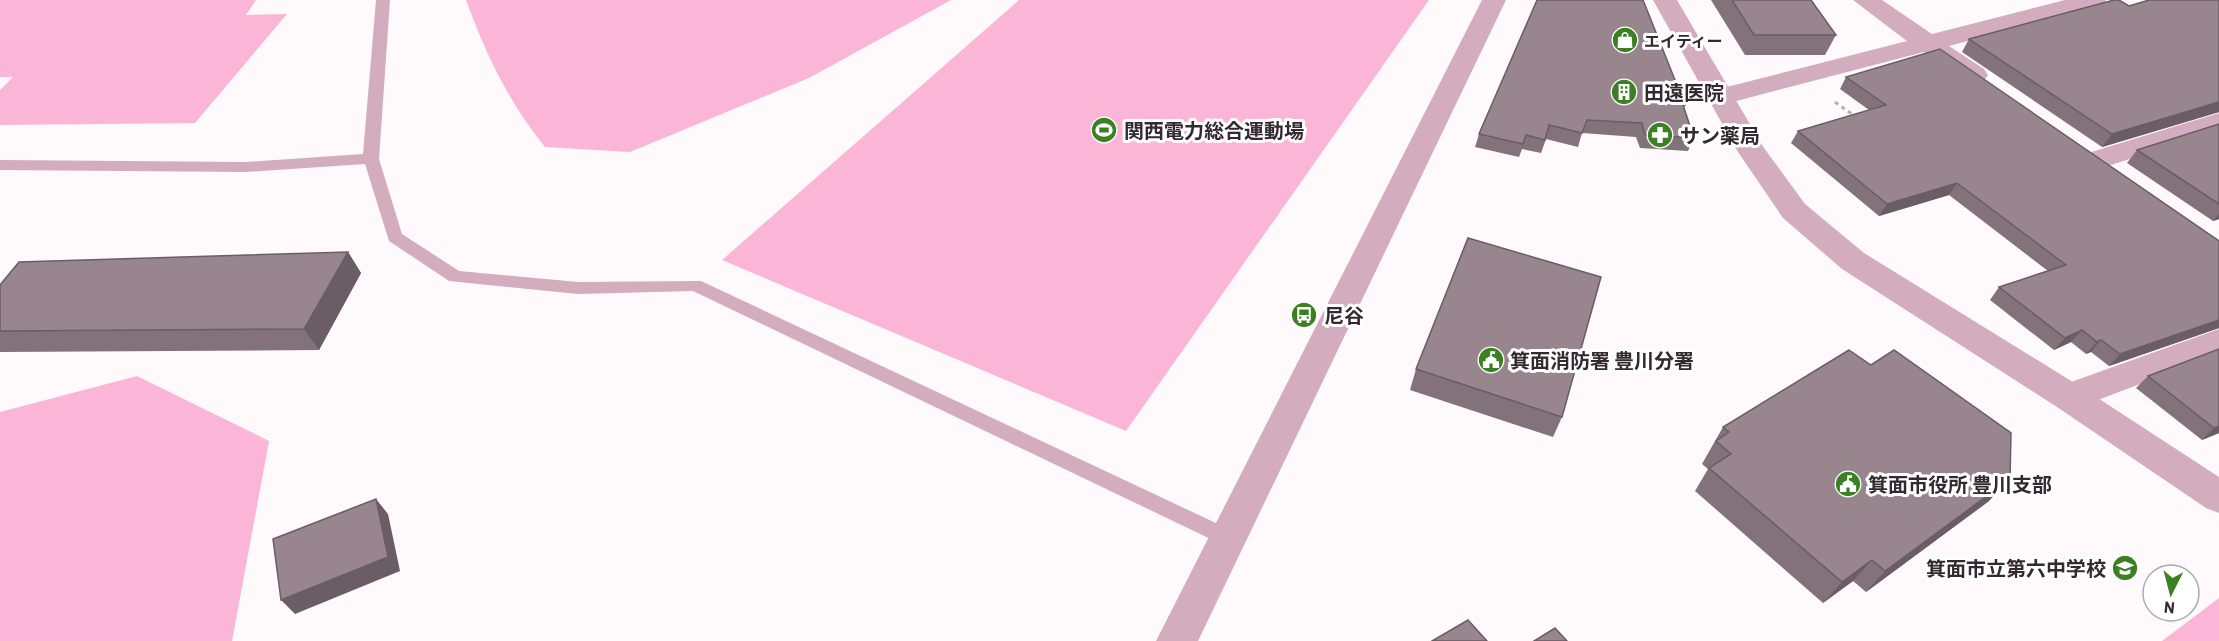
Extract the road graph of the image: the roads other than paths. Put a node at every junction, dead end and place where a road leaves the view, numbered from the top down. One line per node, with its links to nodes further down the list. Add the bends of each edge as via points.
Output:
1 (383, 0): 10 (lane)
2 (1494, 0): 16 (street)
3 (1665, 0): 8 (street)
4 (1865, 0): 6 (street)
5 (2094, 0): 6 (street)
6 (1929, 44): 7 (street); 8 (street)
7 (1995, 89)
8 (1721, 97): 14 (street, via 1752,152 1794,211 1853,261)
9 (2219, 122): 12 (street, via 2089,153)
10 (371, 159): 11 (lane, via 245,167); 16 (lane, via 395,237 455,277 578,288 695,285)
11 (0, 165)
12 (2126, 179)
13 (2219, 341): 14 (street)
14 (2069, 397): 15 (street)
15 (2219, 497)
16 (1227, 538): 17 (street)
17 (1177, 641)

